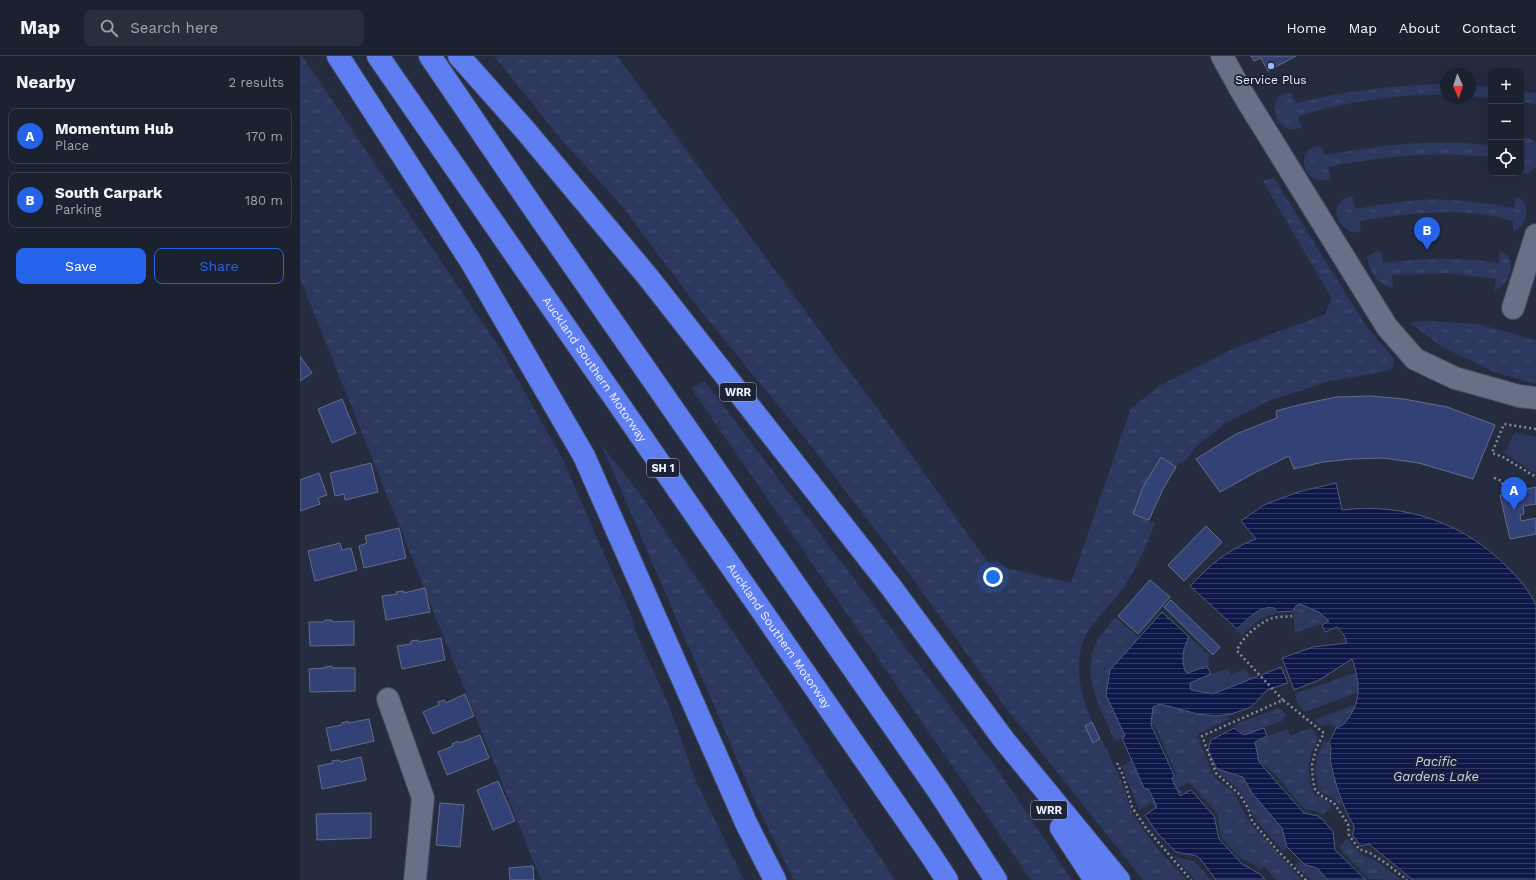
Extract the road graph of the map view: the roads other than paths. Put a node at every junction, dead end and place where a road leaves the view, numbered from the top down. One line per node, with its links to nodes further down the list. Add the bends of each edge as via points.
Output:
1 (338, 56): 12 (highway, via 470,260 584,456 744,819)
2 (378, 56): 13 (highway, Auckland Southern Motorway / SH 1)
3 (430, 56): 14 (highway, via 939,792)
4 (459, 56): 10 (highway, WRR, via 525,130 648,277 891,587)
5 (1222, 56): 8 (lane, via 1387,327 1415,359 1455,378 1527,398)
6 (1536, 234): 7 (lane)
7 (1513, 308)
8 (1536, 398)
9 (388, 700): 11 (lane, via 423,798)
10 (1004, 740): 15 (highway, WRR); 16 (highway)
11 (415, 880)
12 (775, 880)
13 (947, 880)
14 (996, 880)
15 (1095, 880)
16 (1119, 880)

